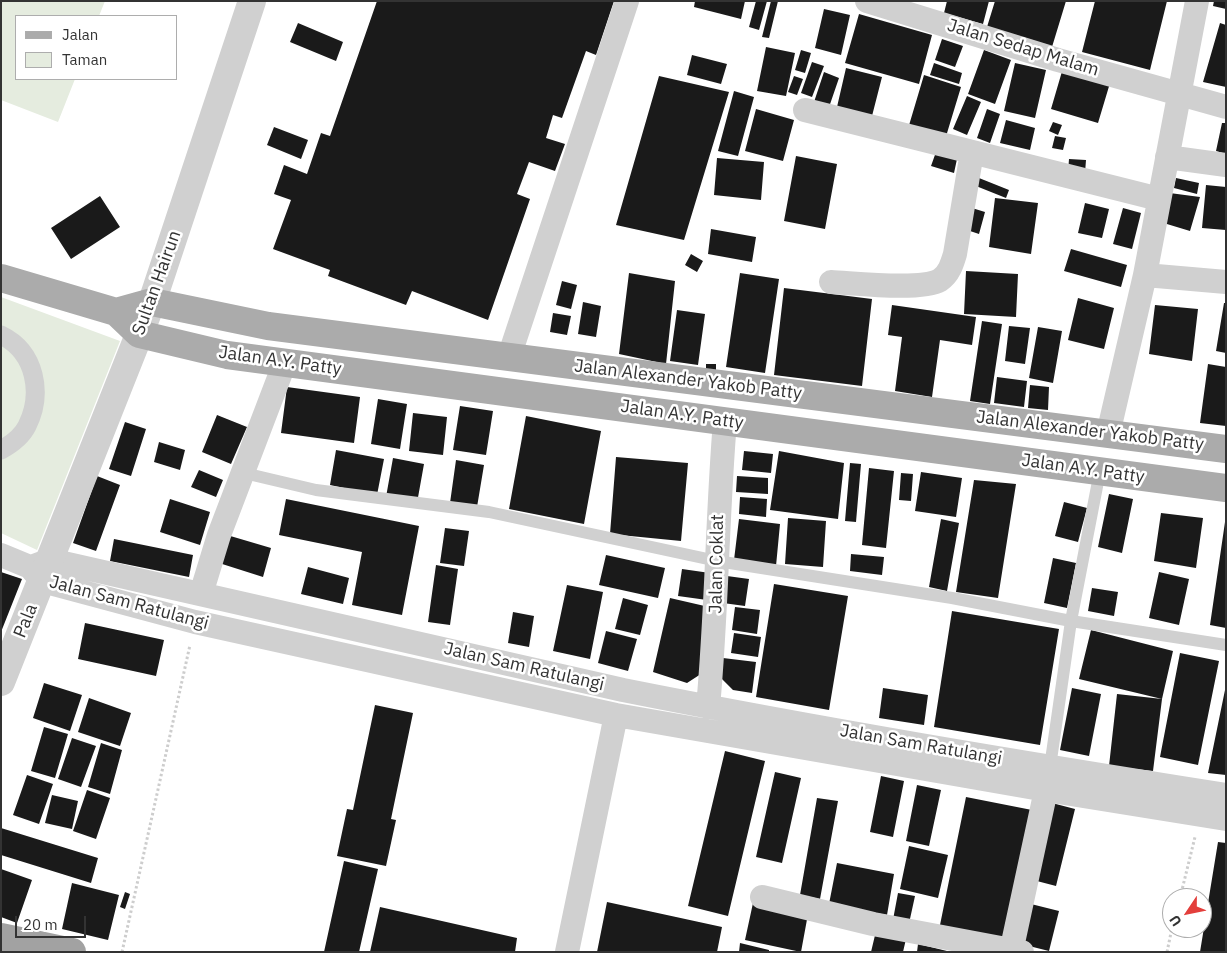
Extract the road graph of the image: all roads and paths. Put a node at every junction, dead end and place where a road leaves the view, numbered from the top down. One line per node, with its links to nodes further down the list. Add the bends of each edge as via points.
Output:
1 (252, 1): 16 (street, Sultan Hairun)
2 (626, 1): 20 (street)
3 (867, 1): 5 (street, Jalan Sedap Malam, via 1058,60)
4 (1197, 1): 5 (street)
5 (1179, 92): 6 (street, Jalan Sedap Malam); 9 (street)
6 (1226, 107)
7 (804, 110): 8 (street)
8 (972, 152): 11 (street); 14 (street, via 955,254 951,268 939,280 910,286)
9 (1167, 157): 10 (street); 11 (street)
10 (1226, 164)
11 (1159, 199): 12 (street)
12 (1145, 275): 15 (street); 23 (street)
13 (1, 278): 17 (main road)
14 (831, 282)
15 (1226, 282)
16 (152, 302): 17 (main road); 18 (street, Sultan Hairun); 20 (main road, Jalan Alexander Yakob Patty, via 268,326)
17 (116, 312): 18 (main road)
18 (139, 334): 21 (main road, Jalan A.Y. Patty, via 227,355); 31 (street, Sultan Hairun)
19 (1, 335): 25 (street, via 25,356 32,369 37,396 26,428)
20 (509, 357): 23 (main road, Jalan Alexander Yakob Patty)
21 (285, 362): 22 (main road, Jalan A.Y. Patty); 27 (street)
22 (725, 421): 26 (main road, Jalan A.Y. Patty); 30 (street, Jalan Coklat)
23 (1108, 434): 24 (main road, Jalan Alexander Yakob Patty)
24 (1226, 449)
25 (1, 450)
26 (1100, 471): 28 (main road, Jalan A.Y. Patty); 33 (lane)
27 (244, 473): 30 (lane, via 316,490 489,512); 32 (street, via 219,535)
28 (1226, 488)
29 (1, 555): 31 (street)
30 (717, 561): 33 (lane, via 952,598); 37 (street, Jalan Coklat)
31 (40, 569): 32 (street, Jalan Sam Ratulangi); 34 (street, Jalan Sam Ratulangi); 36 (street, Pala)
32 (201, 594): 37 (street, Jalan Sam Ratulangi)
33 (1071, 621): 35 (lane); 39 (lane)
34 (195, 622): 38 (street, Jalan Sam Ratulangi); 49 (path)
35 (1226, 645)
36 (1, 682)
37 (708, 707): 39 (street, Jalan Sam Ratulangi)
38 (616, 715): 39 (street, Jalan Sam Ratulangi); 50 (street)
39 (1048, 779): 40 (street, Jalan Sam Ratulangi); 41 (street, Jalan Sam Ratulangi); 47 (street)
40 (1226, 795)
41 (1200, 815): 42 (street, Jalan Sam Ratulangi); 43 (path)
42 (1226, 819)
43 (1182, 888)
44 (762, 897): 47 (street, via 873,924)
45 (1, 937): 48 (highway)
46 (1170, 938): 51 (path)
47 (1015, 951)
48 (72, 952)
49 (122, 952)
50 (567, 952)
51 (1167, 952)

